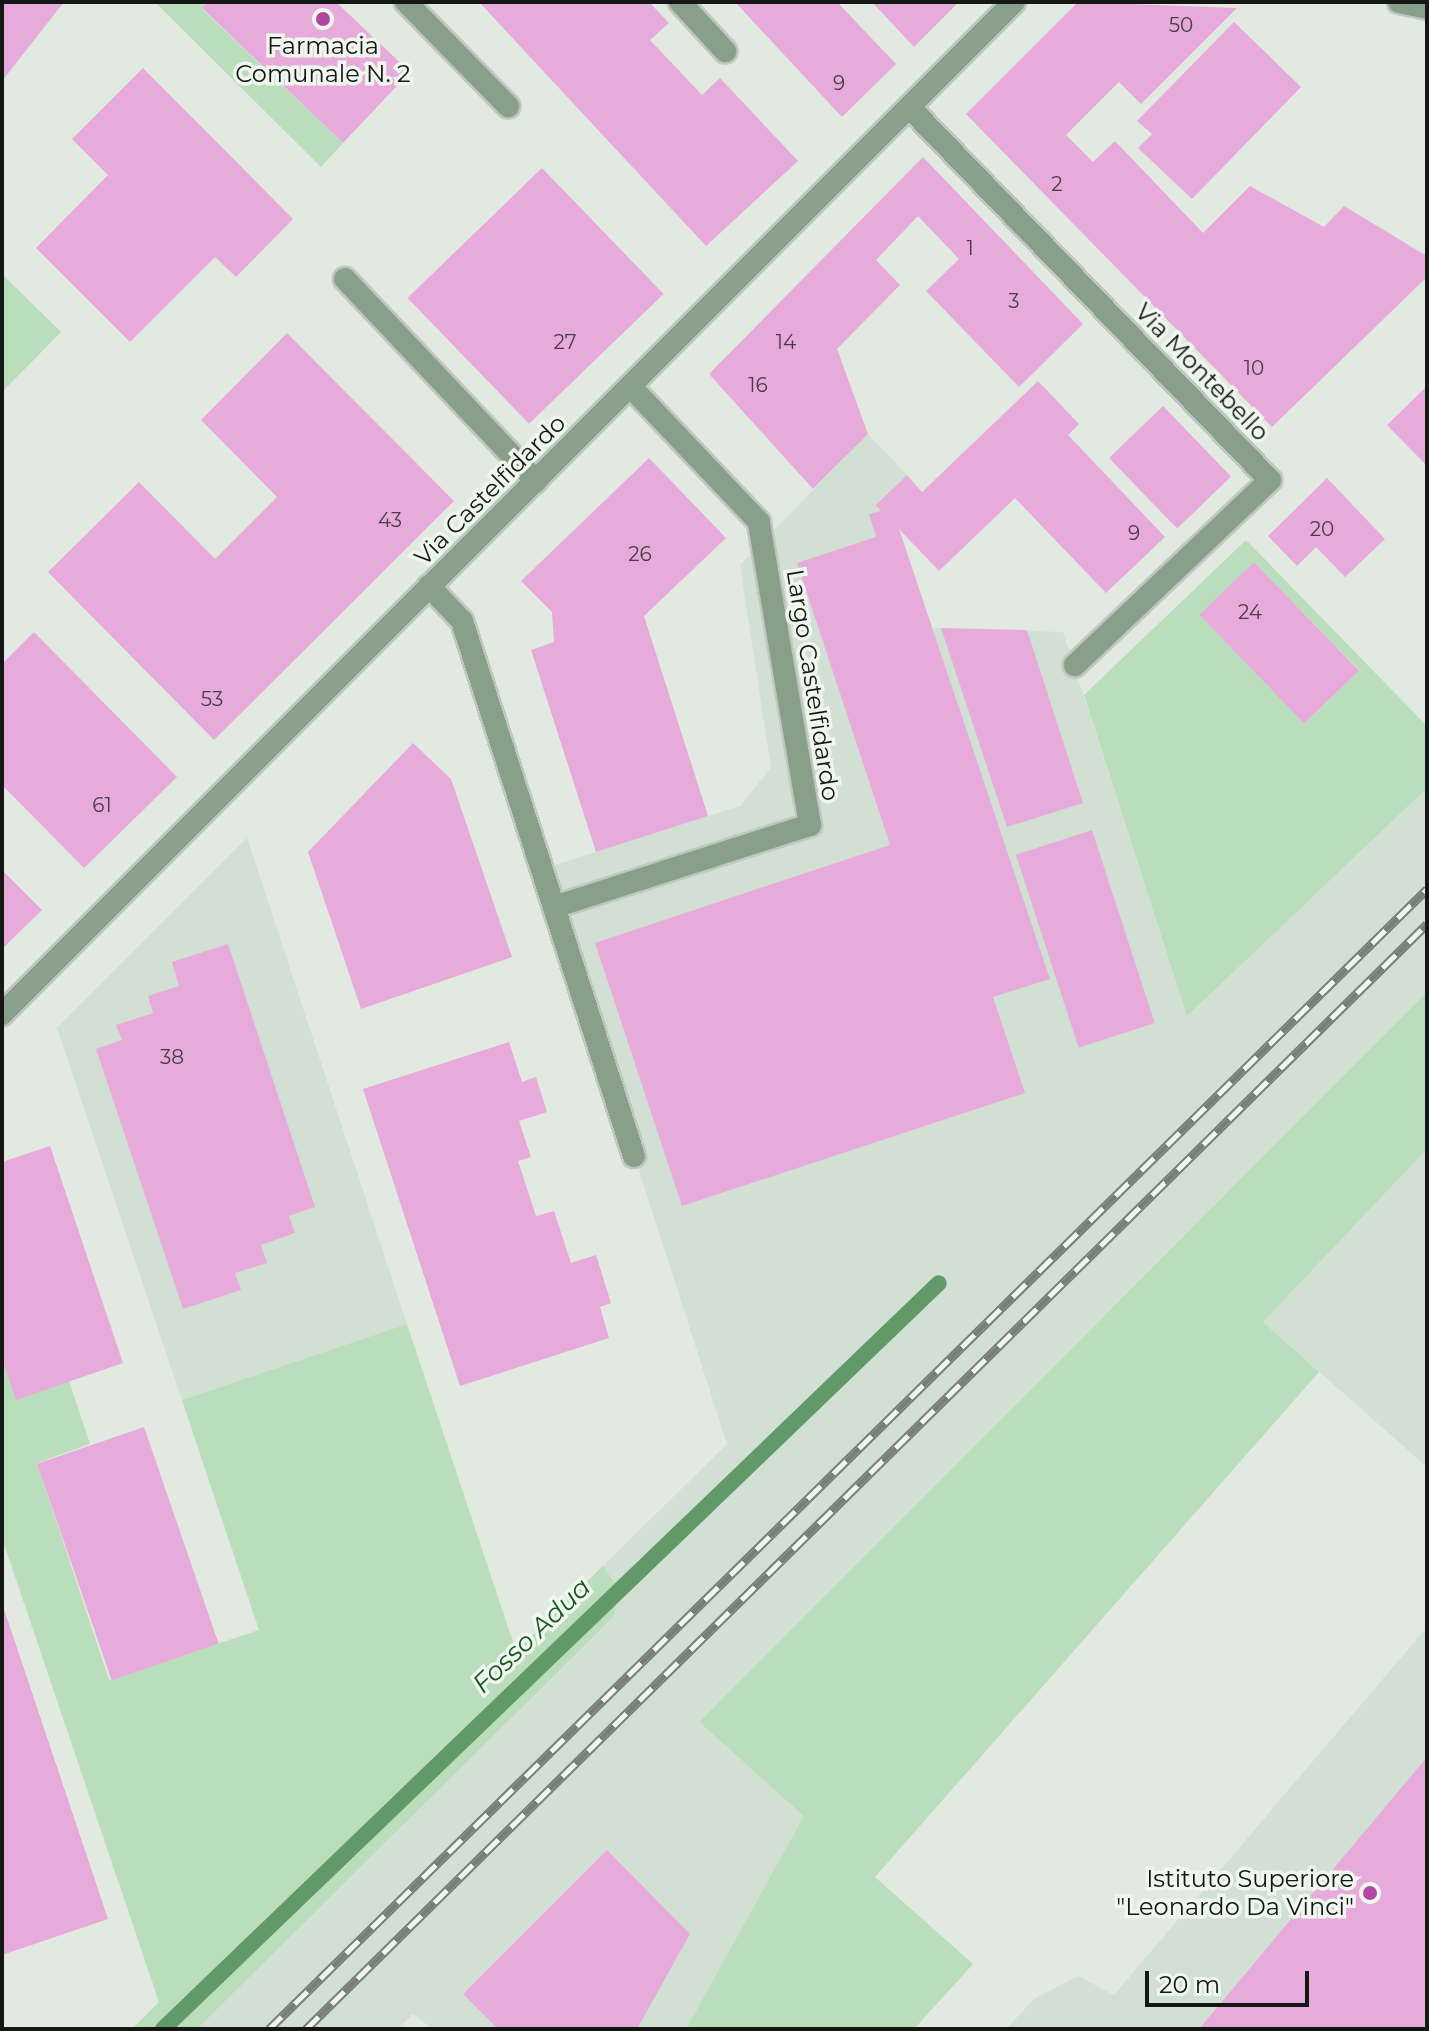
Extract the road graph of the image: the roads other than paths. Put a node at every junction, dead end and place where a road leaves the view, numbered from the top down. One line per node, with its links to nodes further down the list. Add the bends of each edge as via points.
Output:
1 (406, 2): 7 (street)
2 (680, 2): 6 (street)
3 (1014, 2): 8 (street, Via Castelfidardo)
4 (1399, 2): 5 (street)
5 (1427, 8)
6 (725, 51)
7 (508, 106)
8 (909, 107): 10 (street, Via Castelfidardo); 13 (street, Via Montebello, via 1270,480)
9 (345, 279): 11 (street)
10 (630, 386): 11 (street, Via Castelfidardo); 14 (street, Largo Castelfidardo, via 759,522 810,825)
11 (536, 481): 12 (street, Via Castelfidardo)
12 (429, 586): 14 (street, via 462,621); 15 (street, Via Castelfidardo)
13 (1075, 665)
14 (554, 907): 16 (street)
15 (2, 1014)
16 (634, 1156)

